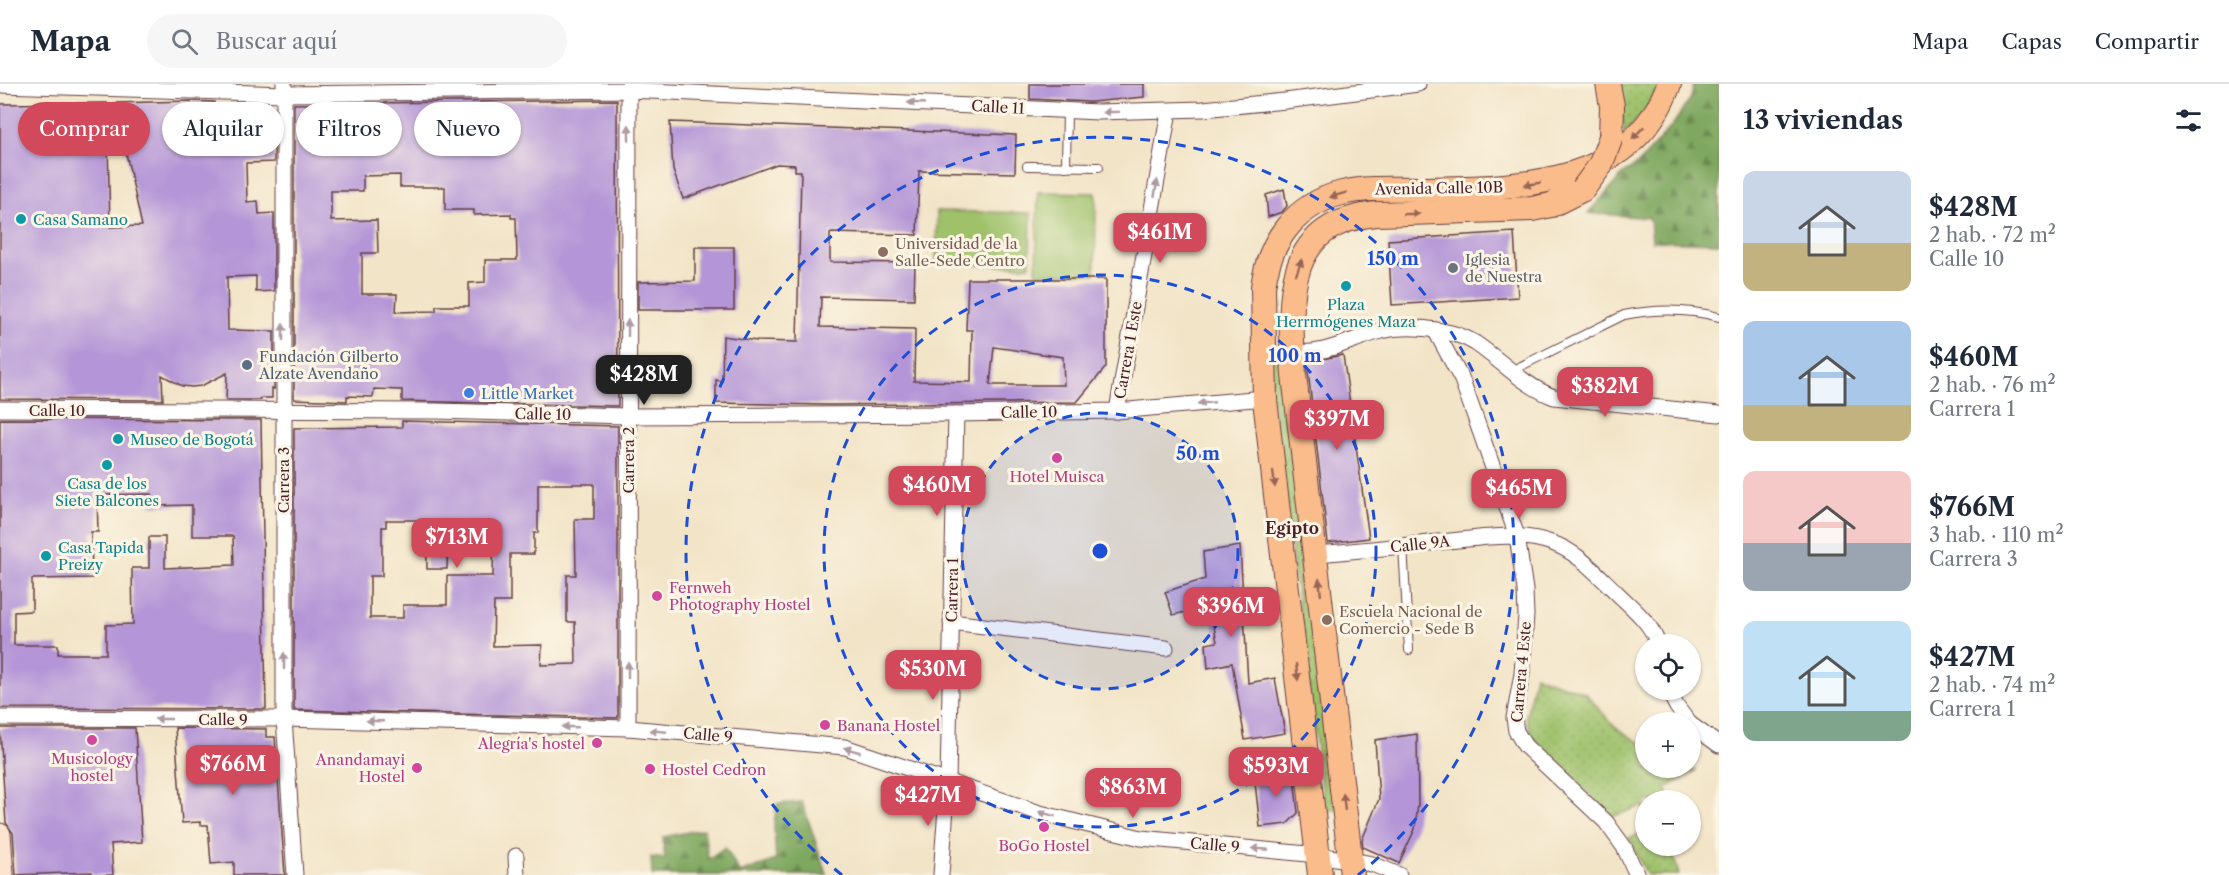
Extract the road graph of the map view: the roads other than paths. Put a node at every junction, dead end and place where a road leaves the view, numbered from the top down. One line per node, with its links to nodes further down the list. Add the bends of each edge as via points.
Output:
1 (1418, 84): 8 (street, Calle 11)
2 (1608, 84): 12 (main road, bridge, via 1611,137 1600,166)
3 (1669, 84): 12 (main road, one-way to 12, via 1635,137)
4 (0, 85): 6 (street, Calle 11)
5 (629, 87): 6 (street, Calle 11); 7 (street, Calle 11, one-way to 5); 23 (street, Carrera 2, one-way to 5)
6 (283, 89): 19 (street, Carrera 3, one-way to 6)
7 (1067, 110): 8 (street, Calle 11, one-way to 7); 10 (lane)
8 (1169, 111): 20 (street, Carrera 1 Este, one-way to 8)
9 (1028, 166): 10 (lane)
10 (1066, 167): 11 (lane)
11 (1099, 167)
12 (1586, 179): 15 (main road, Avenida Calle 10B, one-way to 12, via 1296,278 1304,255 1317,237 1335,224 1377,214 1532,209 1551,205); 17 (main road, Avenida Calle 10B, one-way to 17, via 1569,176 1531,185 1352,191 1332,196 1295,219 1273,248 1265,273)
13 (1719, 317): 16 (lane, via 1683,311 1624,315)
14 (1435, 330): 15 (street, via 1389,328 1328,350); 16 (street, via 1472,342); 24 (street, Carrera 4 Este, via 1462,380)
15 (1293, 352): 26 (main road)
16 (1511, 371): 22 (street, via 1539,392 1554,397)
17 (1265, 400): 20 (street, Calle 10, one-way to 20); 39 (main road, one-way to 39)
18 (0, 409): 19 (street, Calle 10)
19 (282, 411): 23 (street, Calle 10); 32 (street, Carrera 3, one-way to 19)
20 (1117, 411): 21 (street, Calle 10)
21 (956, 414): 23 (street, Calle 10); 27 (street, Carrera 1)
22 (1719, 414)
23 (628, 416): 33 (street, Carrera 2, one-way to 23)
24 (1518, 536): 25 (street, Calle 9A); 28 (street, Calle 9A, via 1553,543 1578,556); 46 (street, Carrera 4 Este, via 1526,615 1514,718 1516,731 1525,746 1606,822)
25 (1403, 546): 26 (street, Calle 9A); 30 (lane)
26 (1316, 554): 40 (main road, one-way to 26)
27 (951, 622): 29 (street); 36 (street, Carrera 1)
28 (1654, 634)
29 (1166, 648)
30 (1409, 650)
31 (0, 718): 32 (street, Calle 9, one-way to 31)
32 (284, 719): 33 (street, Calle 9, one-way to 32); 42 (street, Carrera 3)
33 (628, 728): 36 (street, Calle 9, one-way to 33, via 845,747)
34 (1701, 732): 35 (street)
35 (1719, 745)
36 (948, 781): 39 (street, Calle 9, one-way to 36, via 1141,838 1040,813); 44 (street, Carrera 1)
37 (0, 834): 41 (street)
38 (516, 856): 43 (street)
39 (1319, 865): 40 (street, Calle 9)
40 (1351, 867): 45 (street, Calle 9, via 1372,864)
41 (3, 875)
42 (295, 875)
43 (517, 875)
44 (941, 875)
45 (1399, 875)
46 (1638, 875)

